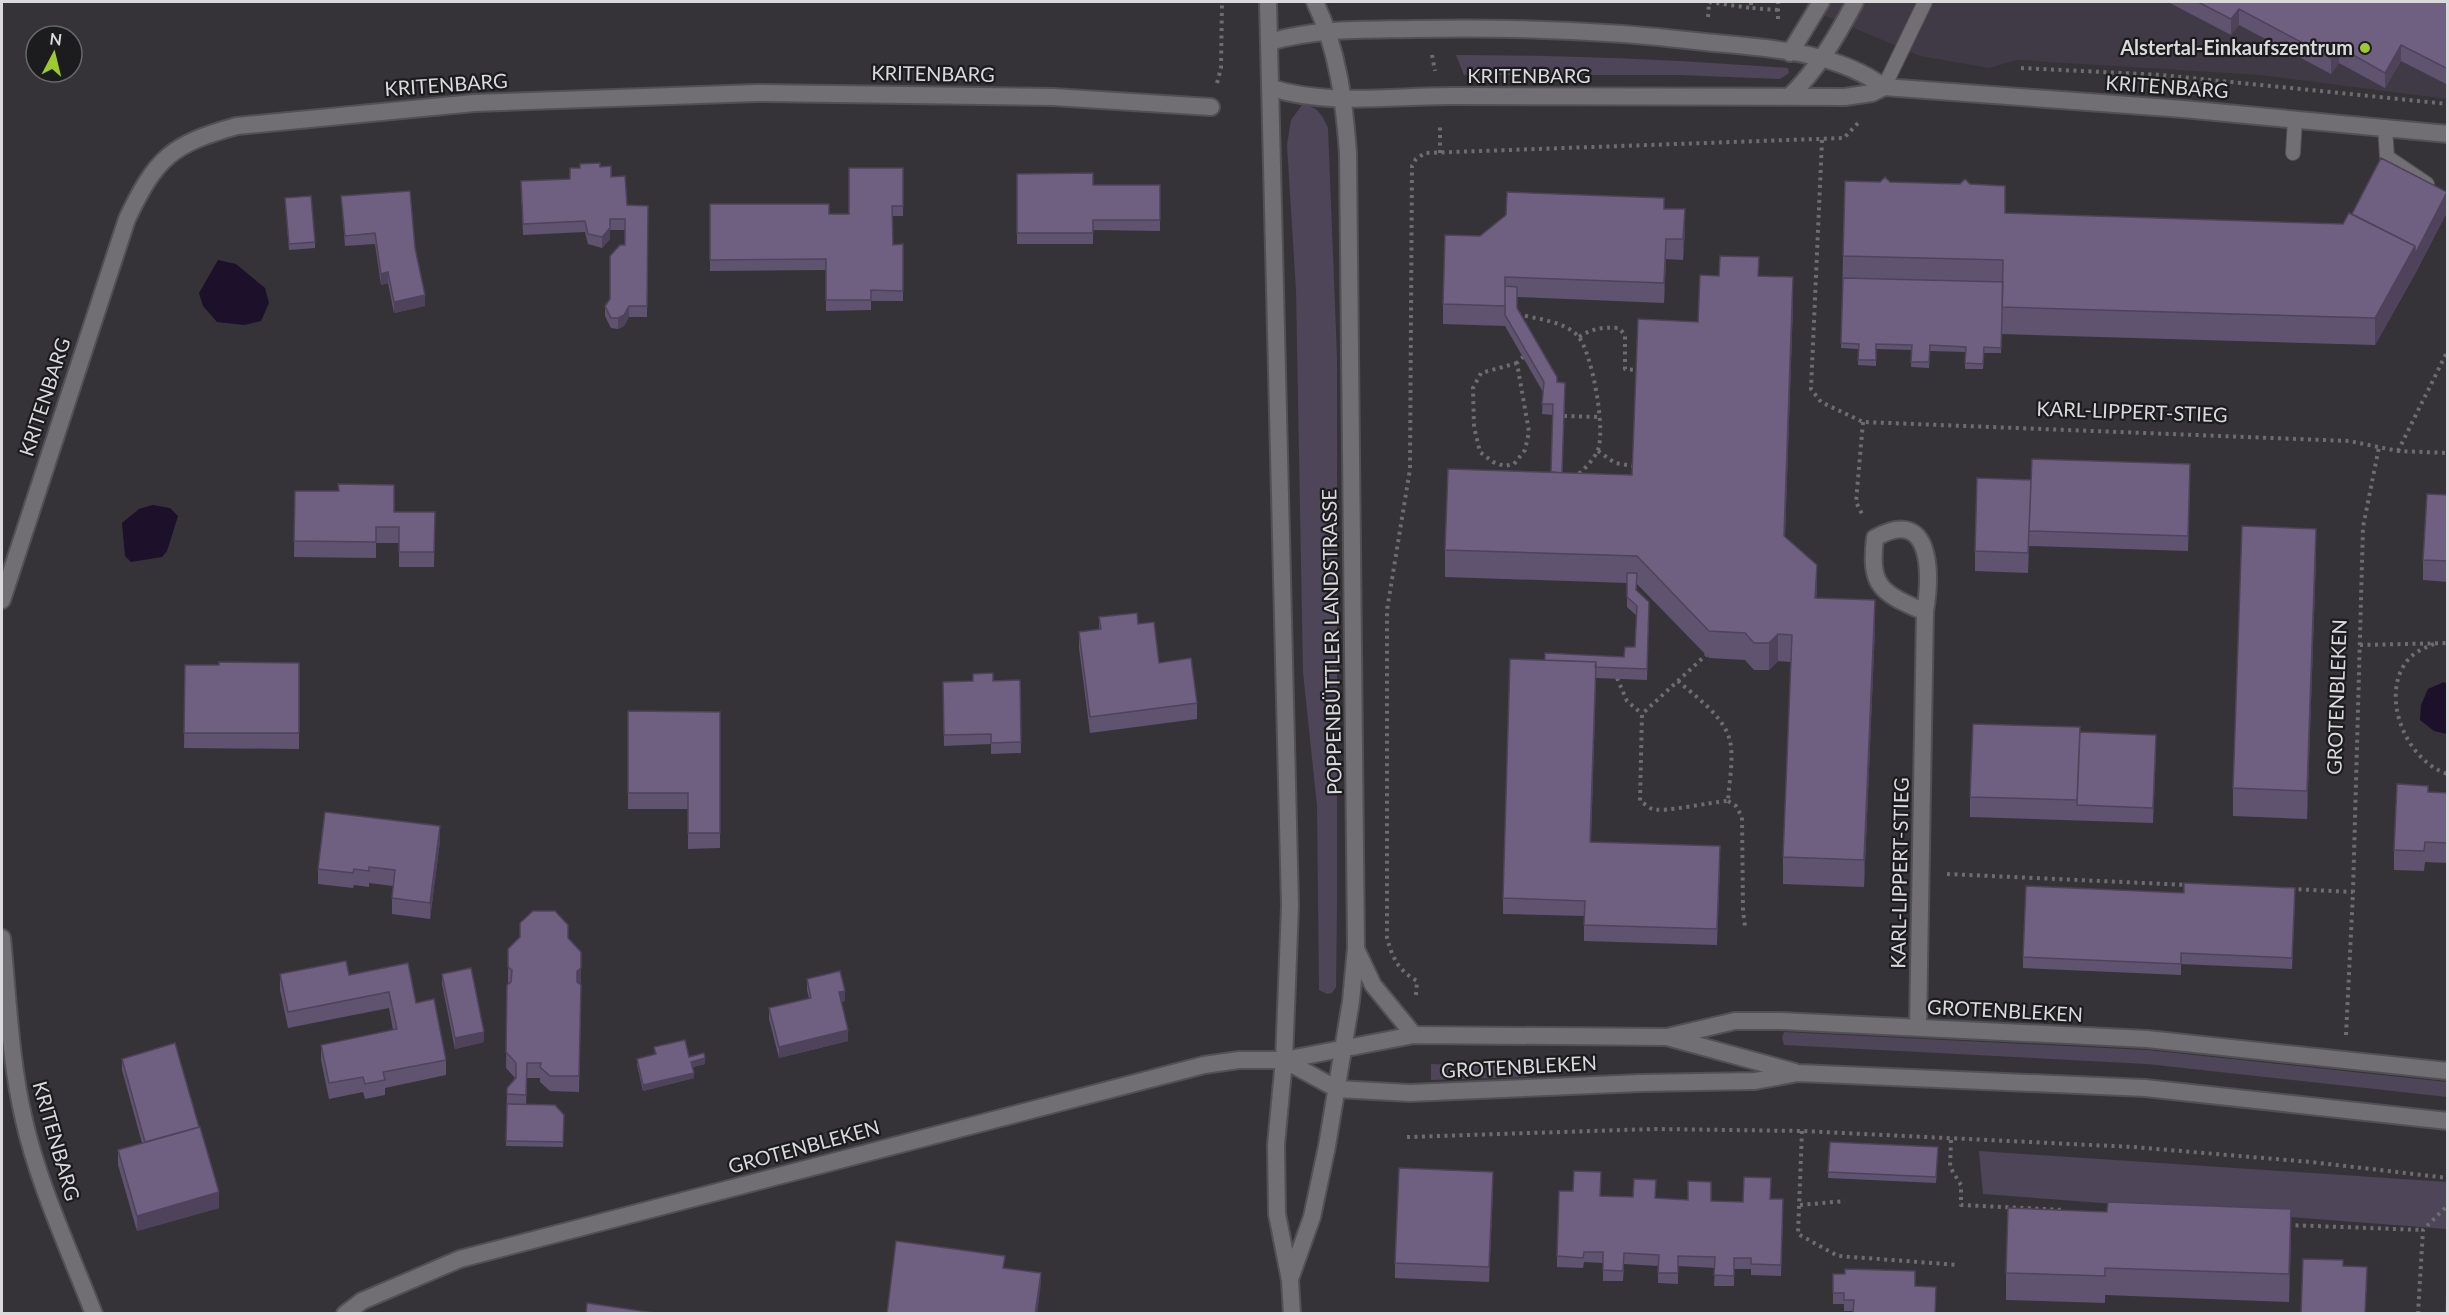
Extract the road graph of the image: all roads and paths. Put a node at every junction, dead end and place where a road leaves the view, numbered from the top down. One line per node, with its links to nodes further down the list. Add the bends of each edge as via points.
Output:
1 (1222, 2): 15 (path)
2 (1268, 2): 12 (street, POPPENBÜTTLER LANDSTRASSE)
3 (1315, 2): 11 (street, POPPENBÜTTLER LANDSTRASSE)
4 (1709, 2): 9 (path)
5 (1751, 2): 9 (path)
6 (1821, 2): 13 (street)
7 (1855, 2): 14 (street)
8 (1925, 2): 16 (lane)
9 (1750, 8): 10 (path)
10 (1778, 10)
11 (1329, 31): 12 (street, KRITENBARG, via 1295,34); 13 (street, KRITENBARG, via 1599,30); 19 (street, POPPENBÜTTLER LANDSTRASSE)
12 (1269, 42): 17 (street, POPPENBÜTTLER LANDSTRASSE)
13 (1790, 53): 14 (street, KRITENBARG)
14 (1820, 59): 16 (street, KRITENBARG, via 1853,69); 18 (street)
15 (1221, 68)
16 (1884, 87): 18 (street, KRITENBARG, via 1862,96); 21 (street, KRITENBARG); 24 (path, via 1844,138)
17 (1271, 88): 19 (street, KRITENBARG, via 1299,97); 71 (street, POPPENBÜTTLER LANDSTRASSE, via 1290,906)
18 (1789, 97): 19 (street, KRITENBARG)
19 (1344, 99): 64 (street, POPPENBÜTTLER LANDSTRASSE)
20 (1211, 107): 43 (street, KRITENBARG, via 1053,97 758,93 474,103 237,126 203,135 154,168 127,219)
21 (2295, 119): 22 (street, KRITENBARG); 25 (lane)
22 (2385, 127): 23 (street, KRITENBARG); 26 (lane, via 2387,157 2422,180)
23 (2448, 134)
24 (1822, 140): 35 (path, KARL-LIPPERT-STIEG, via 1811,389 1821,402); 65 (path, via 1425,153 1412,166 1410,469 1387,610 1387,938 1394,961 1405,975 1417,981)
25 (2293, 153)
26 (2434, 195)
27 (1517, 314): 28 (path, via 1562,326)
28 (1579, 337): 32 (path, via 1602,327 1619,328 1625,334 1625,369); 34 (path, via 1594,382)
29 (2448, 350): 38 (path)
30 (1523, 357): 31 (path)
31 (1517, 363): 31 (path, via 1529,432 1526,450 1514,464 1504,466 1480,452 1474,427 1473,388 1481,373)
32 (1636, 370)
33 (1564, 416): 34 (path)
34 (1600, 417): 37 (path)
35 (1863, 422): 36 (path, KARL-LIPPERT-STIEG, via 2349,441); 42 (path, via 1856,502)
36 (2379, 447): 38 (path, KARL-LIPPERT-STIEG); 47 (path, GROTENBLEKEN, via 2363,527)
37 (1598, 451): 40 (path, via 1615,463); 41 (path)
38 (2398, 451): 39 (path, KARL-LIPPERT-STIEG)
39 (2448, 453)
40 (1634, 466)
41 (1570, 479)
42 (1875, 538): 44 (street, via 1875,580 1892,598); 44 (street, KARL-LIPPERT-STIEG, via 1890,529 1908,531 1924,543 1929,563)
43 (2, 600)
44 (1925, 612): 66 (street, KARL-LIPPERT-STIEG)
45 (2448, 643): 46 (path)
46 (2434, 644): 47 (path); 52 (path, via 2406,662 2398,680 2396,700 2409,742 2422,759)
47 (2360, 645): 61 (path, GROTENBLEKEN)
48 (1706, 656): 50 (path)
49 (1617, 678): 51 (path, via 1627,701)
50 (1678, 681): 51 (path); 53 (path, via 1717,718 1726,732 1730,742)
51 (1642, 714): 53 (path, via 1640,801 1652,809 1669,811 1690,804)
52 (2448, 774)
53 (1728, 801): 62 (path, via 1742,817)
54 (1960, 875): 55 (path)
55 (2063, 879): 56 (path); 58 (path)
56 (2139, 882): 57 (path); 60 (path)
57 (2193, 885)
58 (2063, 889)
59 (2283, 889): 61 (path)
60 (2138, 892)
61 (2353, 892): 70 (path, GROTENBLEKEN, via 2350,1002)
62 (1745, 926)
63 (2, 938): 88 (street, KRITENBARG, via 24,1122)
64 (1356, 948): 67 (street, via 1373,985); 69 (street, POPPENBÜTTLER LANDSTRASSE)
65 (1416, 1004)
66 (1918, 1027): 68 (street, GROTENBLEKEN, via 1735,1021); 70 (street, GROTENBLEKEN, via 2147,1039)
67 (1414, 1035): 68 (street, GROTENBLEKEN); 69 (street, GROTENBLEKEN)
68 (1667, 1037): 73 (street, GROTENBLEKEN)
69 (1344, 1047): 71 (street, GROTENBLEKEN); 74 (street, POPPENBÜTTLER LANDSTRASSE)
70 (2343, 1058): 72 (street, GROTENBLEKEN)
71 (1284, 1060): 74 (street, GROTENBLEKEN); 87 (street, POPPENBÜTTLER LANDSTRASSE, via 1276,1145 1277,1214); 89 (street, GROTENBLEKEN, via 1204,1065 460,1259 362,1301)
72 (2448, 1071)
73 (1798, 1073): 74 (street, GROTENBLEKEN, via 1755,1081 1410,1093); 75 (street, GROTENBLEKEN, via 2145,1088)
74 (1337, 1089): 87 (street, POPPENBÜTTLER LANDSTRASSE, via 1312,1217)
75 (2448, 1121)
76 (1802, 1131): 77 (path, via 1654,1129); 78 (path); 81 (path)
77 (1407, 1137)
78 (1951, 1140): 79 (path, via 2133,1147); 83 (path, via 1950,1167 1962,1185 1961,1205)
79 (2448, 1178)
80 (1845, 1201): 81 (path)
81 (1800, 1205): 86 (path, via 1798,1234 1838,1256)
82 (2448, 1206): 85 (path)
83 (2070, 1210)
84 (2285, 1225): 85 (path)
85 (2423, 1230): 91 (path)
86 (1959, 1265)
87 (1290, 1280): 90 (street, POPPENBÜTTLER LANDSTRASSE)
88 (94, 1314)
89 (345, 1314)
90 (1292, 1314)
91 (2418, 1314)

